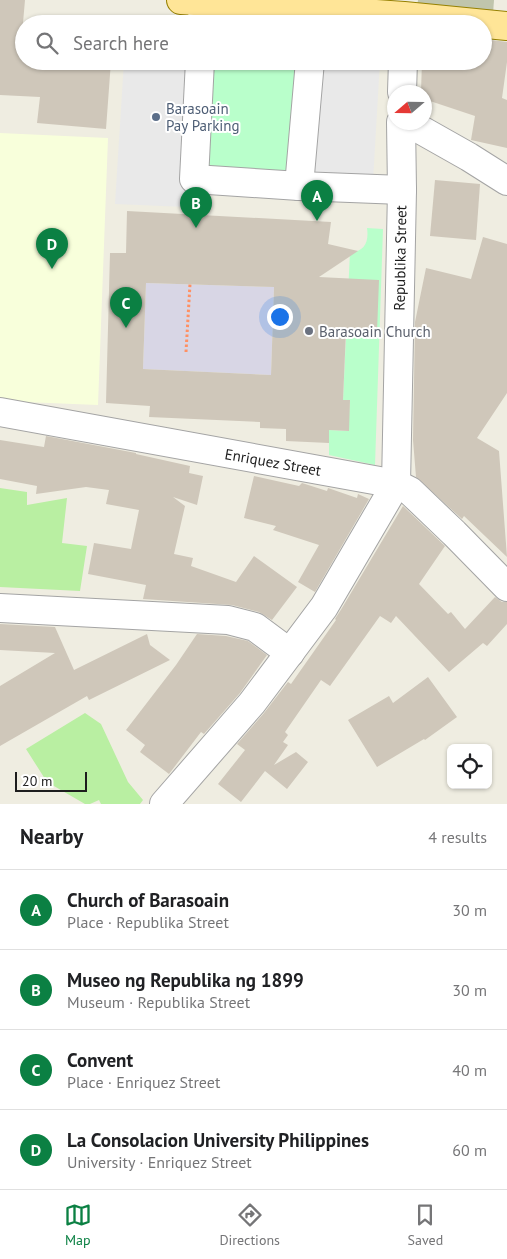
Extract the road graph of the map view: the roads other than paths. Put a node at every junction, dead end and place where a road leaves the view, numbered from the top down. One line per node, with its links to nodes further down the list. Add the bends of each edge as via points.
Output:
1 (271, 3): 2 (main road); 3 (main road)
2 (195, 9)
3 (307, 15)
4 (492, 25): 5 (main road)
5 (507, 26)
6 (200, 70): 13 (street, via 194,179)
7 (309, 70): 13 (street)
8 (403, 70): 9 (street)
9 (402, 85)
10 (401, 130): 14 (street, Republika Street)
11 (422, 130): 12 (street)
12 (507, 181)
13 (299, 186): 14 (street)
14 (402, 190): 16 (street, Republika Street)
15 (0, 412): 16 (street, Enriquez Street)
16 (396, 484): 17 (street, Enriquez Street, via 410,491); 19 (street, via 324,607)
17 (507, 587)
18 (0, 608): 19 (street, via 228,620 255,626)
19 (290, 653): 20 (street, via 252,703)
20 (164, 804)

